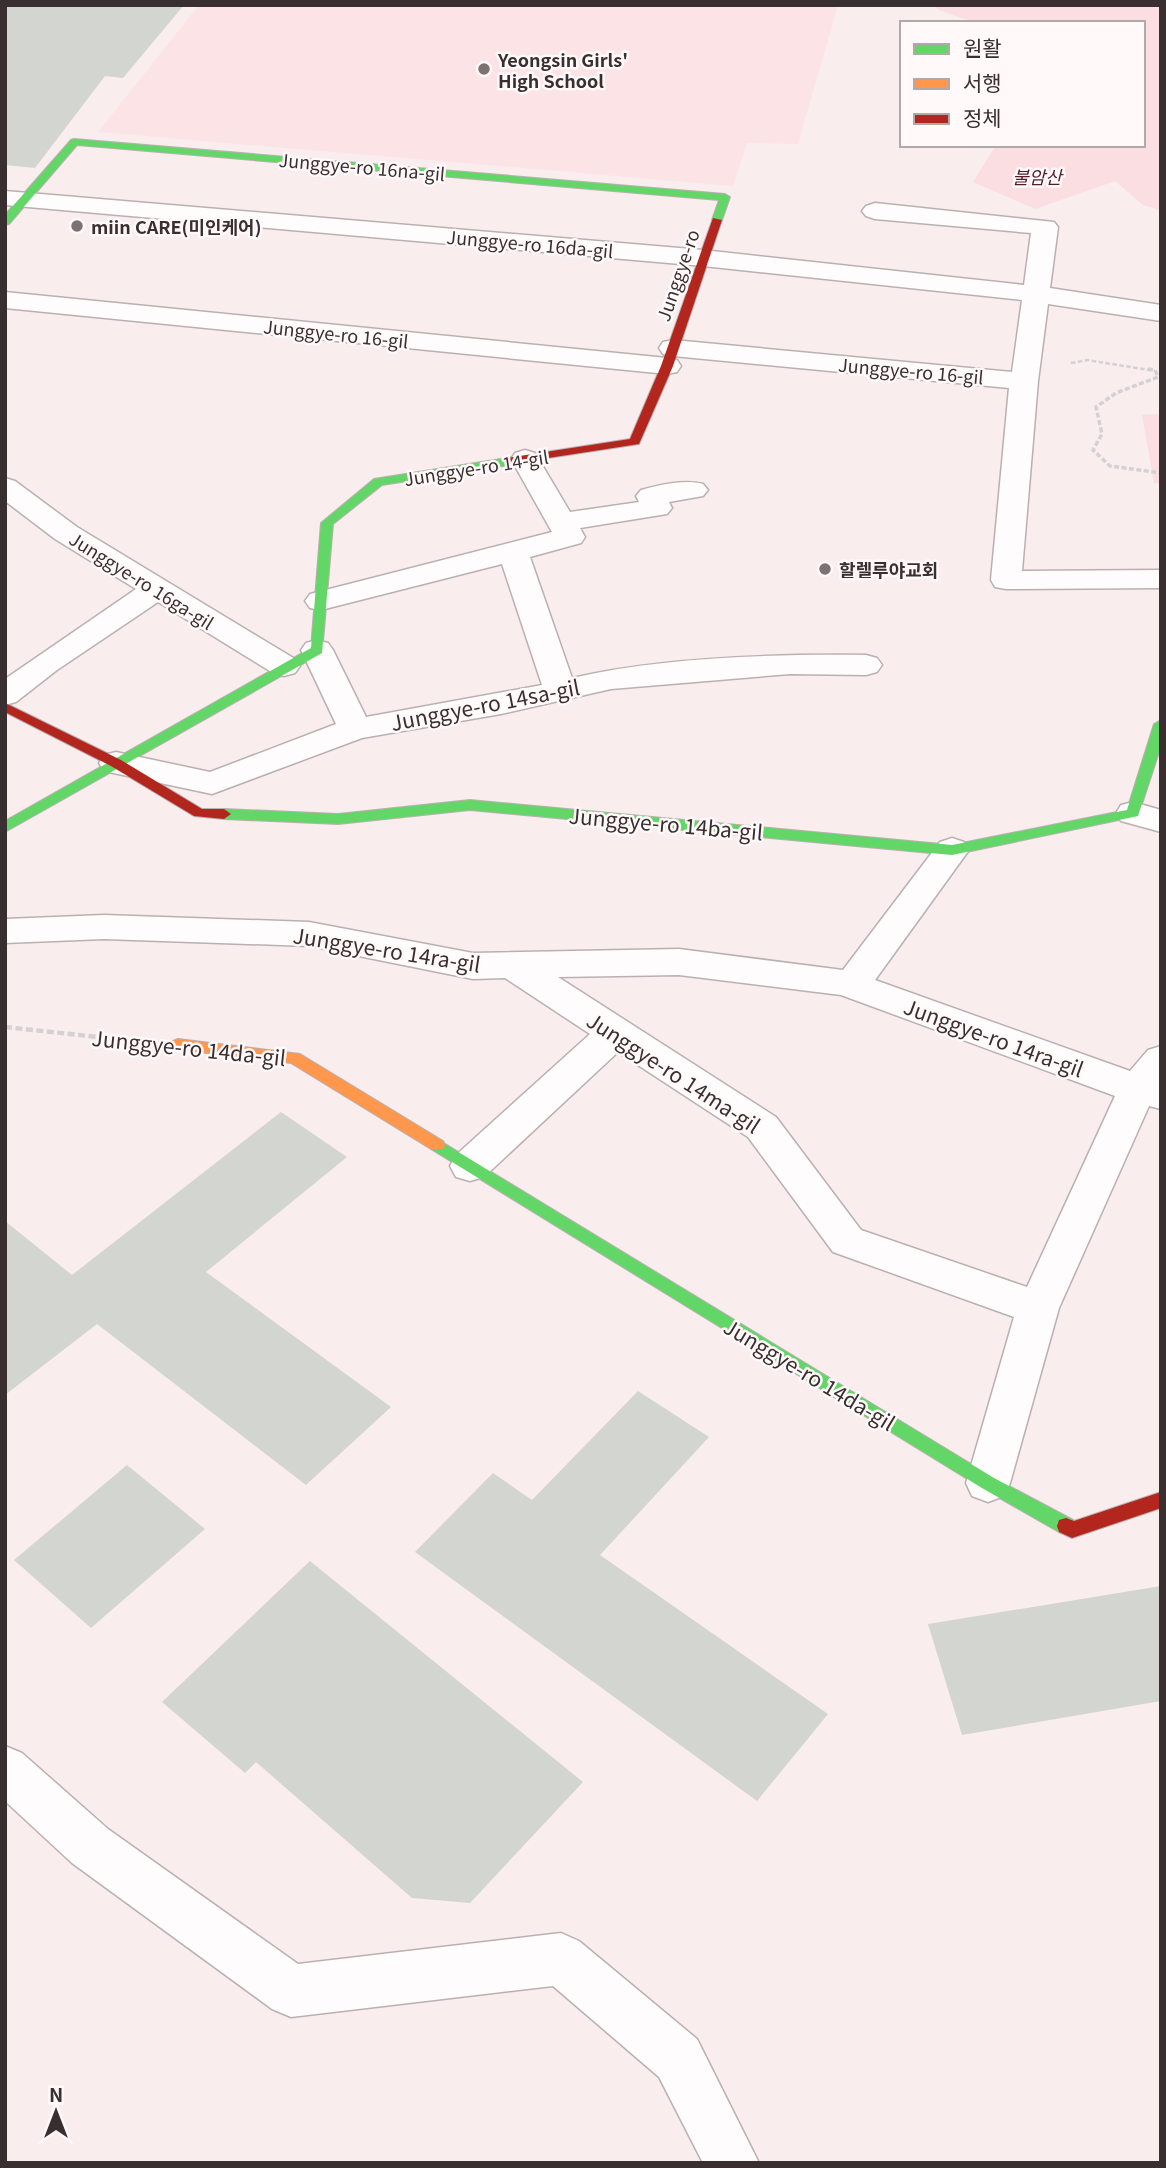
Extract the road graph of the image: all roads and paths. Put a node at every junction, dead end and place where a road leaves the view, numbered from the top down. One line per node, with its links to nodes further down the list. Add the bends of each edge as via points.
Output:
1 (725, 197): 2 (street, Junggye-ro 16na-gil, via 74,142); 5 (street, Junggye-ro)
2 (15, 198): 4 (street, Junggye-ro 16na-gil); 5 (street, Junggye-ro 16da-gil)
3 (876, 211): 6 (street, via 1045,227)
4 (5, 222)
5 (703, 258): 6 (street, Junggye-ro 16da-gil); 9 (street, Junggye-ro)
6 (1035, 294): 8 (street, Junggye-ro 16da-gil); 12 (street)
7 (5, 300): 9 (street, Junggye-ro 16-gil)
8 (1161, 313)
9 (670, 357): 12 (street, Junggye-ro 16-gil); 13 (street, Junggye-ro 14-gil, via 635,442)
10 (1155, 370): 11 (path); 12 (path, via 1087,360); 14 (path, via 1158,377 1116,393 1096,407 1102,434 1093,450 1110,466)
11 (1161, 370)
12 (1025, 376): 19 (street, via 1006,580)
13 (525, 459): 17 (street); 21 (street, Junggye-ro 14-gil, via 378,482 327,523)
14 (1161, 473)
15 (5, 487): 20 (street, Junggye-ro 16ga-gil, via 66,533)
16 (693, 489): 17 (street, via 651,496 657,508)
17 (561, 522): 18 (street, via 570,537)
18 (513, 552): 21 (street); 25 (street)
19 (1161, 579)
20 (157, 589): 24 (street, Junggye-ro 16ga-gil); 26 (street)
21 (321, 601): 22 (street, Junggye-ro 14-gil)
22 (317, 650): 24 (street); 29 (street)
23 (866, 665): 25 (street, Junggye-ro 14sa-gil, via 777,665 611,678)
24 (284, 666): 30 (street)
25 (560, 690): 29 (street, Junggye-ro 14sa-gil)
26 (5, 695)
27 (5, 707): 30 (street)
28 (1161, 724): 31 (street, Junggye-ro 14ba-gil)
29 (355, 729): 30 (street, Junggye-ro 14sa-gil, via 212,783)
30 (116, 763): 32 (street); 33 (street, Junggye-ro 14ba-gil, via 199,813 338,819 470,805)
31 (1147, 817): 33 (street, Junggye-ro 14ba-gil, via 1055,827)
32 (5, 827)
33 (952, 850): 36 (street)
34 (5, 931): 35 (street, Junggye-ro 14ra-gil, via 104,927 309,934 473,965)
35 (510, 964): 36 (street, Junggye-ro 14ra-gil, via 679,962); 38 (street, Junggye-ro 14ma-gil)
36 (852, 985): 40 (street, Junggye-ro 14ra-gil)
37 (5, 1027): 39 (path, Junggye-ro 14da-gil)
38 (615, 1033): 41 (street); 42 (street, Junggye-ro 14ma-gil, via 762,1127 847,1241)
39 (178, 1045): 41 (street, Junggye-ro 14da-gil, via 294,1058)
40 (1153, 1081): 42 (street)
41 (470, 1166): 43 (street, Junggye-ro 14da-gil)
42 (1038, 1308): 43 (street)
43 (988, 1483): 44 (street, Junggye-ro 14da-gil, via 1072,1530)
44 (1161, 1500)
45 (5, 1769): 46 (street, via 90,1846 292,1991 561,1959 678,2057)
46 (733, 2163)

